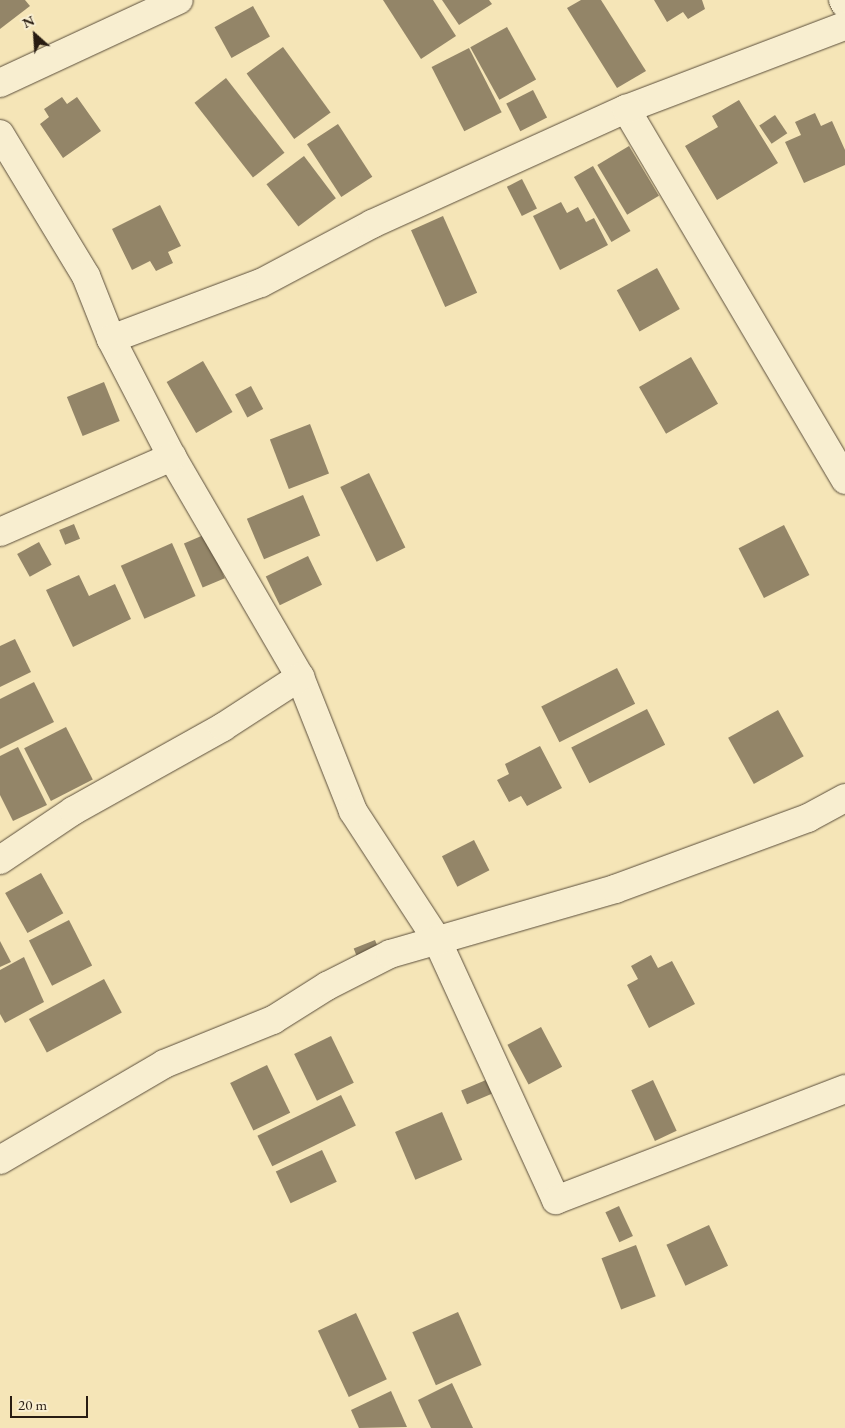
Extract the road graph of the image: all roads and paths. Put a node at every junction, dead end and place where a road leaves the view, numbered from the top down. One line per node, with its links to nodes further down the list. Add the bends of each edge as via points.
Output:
1 (179, 0): 5 (street)
2 (843, 0): 3 (street)
3 (845, 4)
4 (845, 26): 6 (street)
5 (0, 83)
6 (626, 109): 8 (street, via 372,224 261,283); 10 (street)
7 (0, 134): 8 (street, via 86,276)
8 (111, 338): 9 (street)
9 (172, 457): 11 (street); 12 (street)
10 (845, 480)
11 (0, 532)
12 (300, 677): 14 (street, via 224,727 73,811); 15 (street, via 353,811)
13 (845, 798): 15 (street, via 808,818 615,890)
14 (0, 860)
15 (437, 940): 16 (street, via 556,1200); 17 (street, via 390,954 327,986 273,1020 164,1064)
16 (845, 1089)
17 (0, 1160)

